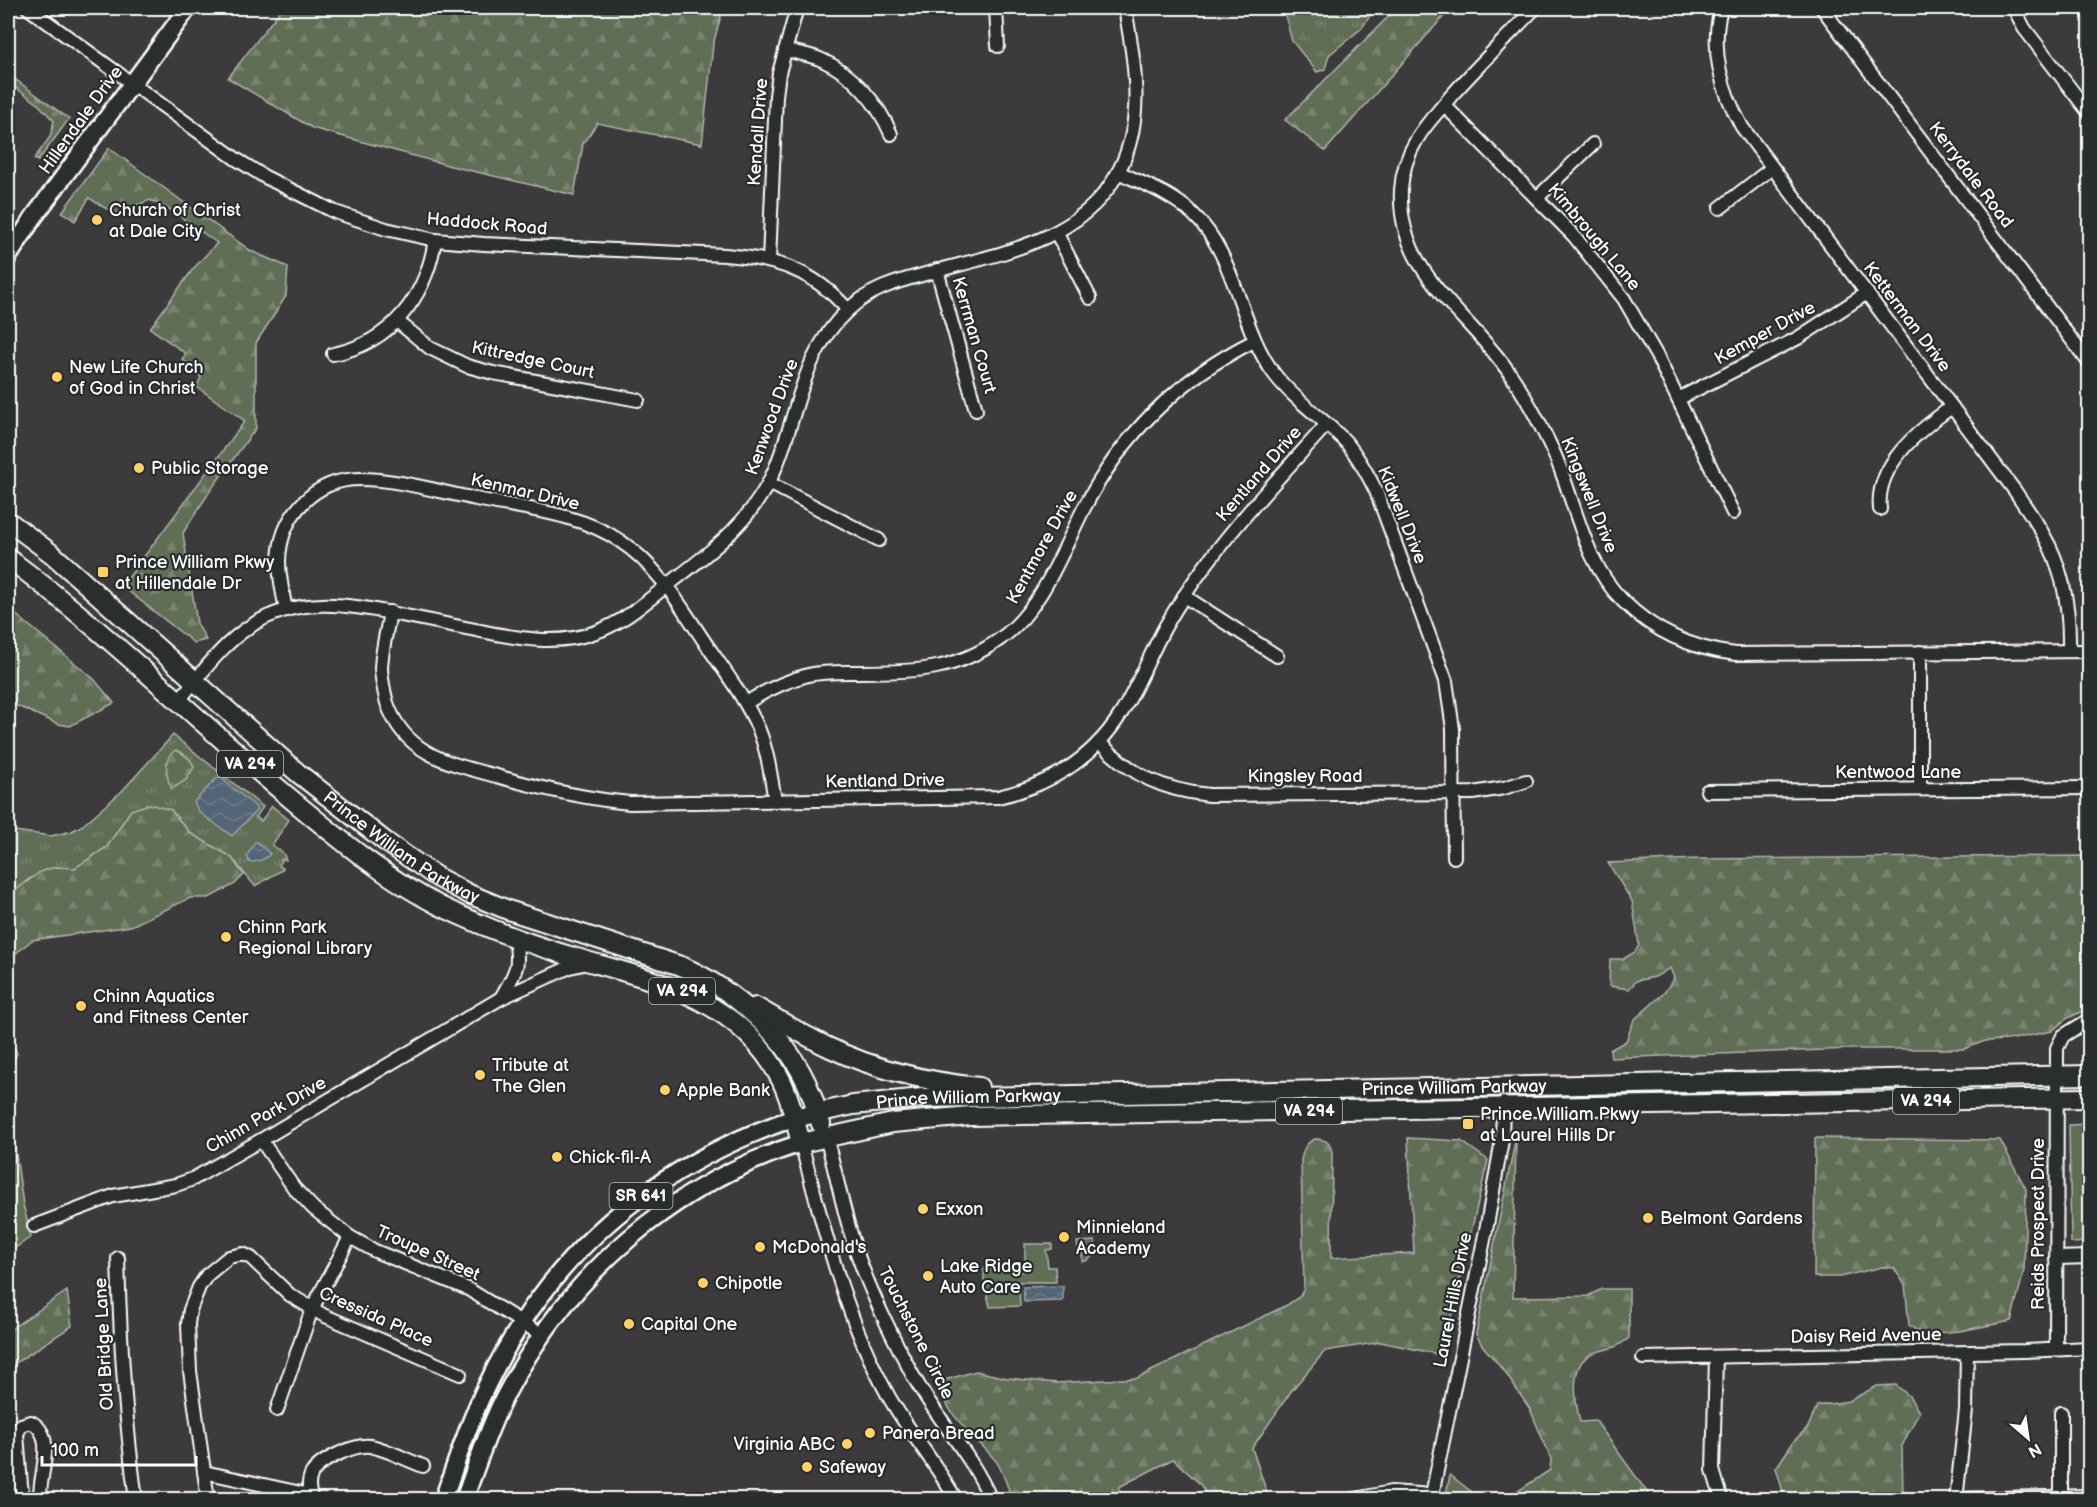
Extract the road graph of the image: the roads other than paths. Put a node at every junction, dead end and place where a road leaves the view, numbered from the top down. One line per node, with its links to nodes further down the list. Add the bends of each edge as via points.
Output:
1 (28, 8): 12 (street, Haddock Road)
2 (188, 8): 12 (main road, Hillendale Drive)
3 (797, 8): 11 (street, Kendall Drive)
4 (996, 8): 10 (street)
5 (1125, 8): 18 (street, Kenwood Drive, via 1137,93 1131,137)
6 (1535, 8): 13 (street, Kingswell Drive)
7 (1721, 8): 17 (street, Ketterman Drive, via 1715,38 1724,90 1742,128)
8 (1822, 8): 32 (street, Kerrydale Road)
9 (2014, 8): 14 (street, via 2024,28)
10 (998, 46)
11 (785, 50): 15 (street, via 820,59 854,82 879,111); 24 (street, Kendall Drive, via 773,119)
12 (132, 84): 22 (street, Haddock Road, via 236,159 307,199 363,222); 23 (main road, Hillendale Drive)
13 (1444, 105): 19 (street, Kimbrough Lane); 50 (street, Kingswell Drive, via 1416,140 1404,172 1401,206 1408,238 1436,289 1488,346 1520,389 1554,454 1587,547 1623,601 1667,634 1720,652)
14 (2090, 114)
15 (891, 134)
16 (1593, 144): 19 (street)
17 (1772, 168): 20 (street); 26 (street, Ketterman Drive)
18 (1118, 172): 21 (street, Kenwood Drive, via 1088,209); 30 (street, Kidwell Drive, via 1177,201 1194,214 1223,258)
19 (1538, 197): 33 (street, Kimbrough Lane, via 1624,298)
20 (1720, 208)
21 (1056, 232): 25 (street, Kenwood Drive, via 1004,252); 27 (street)
22 (435, 240): 24 (street, Haddock Road, via 725,255); 29 (street, via 426,275)
23 (8, 257)
24 (769, 261): 28 (street, Haddock Road, via 809,276)
25 (937, 270): 28 (street, Kenwood Drive, via 887,285); 36 (street, Kerrman Court)
26 (1867, 293): 33 (street, Kemper Drive, via 1798,338); 35 (street, Ketterman Drive)
27 (1090, 298)
28 (848, 310): 38 (street, Kenwood Drive, via 823,339 811,361)
29 (397, 321): 31 (street, via 361,347); 34 (street, Kittredge Court, via 430,348 467,366)
30 (1254, 341): 37 (street, Kidwell Drive, via 1290,392); 54 (street, Kentmore Drive, via 1181,386 1139,427 1100,480 1040,595 1002,638 984,651 949,666 904,672 808,675)
31 (333, 354)
32 (2090, 364)
33 (1678, 399): 40 (street, Kimbrough Lane)
34 (638, 400)
35 (1952, 407): 39 (street, via 1917,435 1894,463 1879,490); 48 (street, Ketterman Drive, via 2015,491 2048,543 2068,609)
36 (976, 410)
37 (1327, 424): 45 (street, Kentland Drive, via 1262,496); 60 (street, Kidwell Drive, via 1353,452 1376,491 1443,671 1453,729)
38 (769, 483): 42 (street); 44 (street, Kenwood Drive, via 733,532)
39 (1880, 508)
40 (1732, 513)
41 (8, 521): 52 (highway, Prince William Parkway / VA 294, via 52,554)
42 (879, 540)
43 (8, 558): 53 (highway, Prince William Parkway / VA 294)
44 (667, 586): 46 (street, Kenmar Drive, via 621,541 562,516 357,479 322,488 300,505 285,528 279,561); 47 (street, Kenwood Drive, via 613,625 560,640 517,638); 54 (street, Kenmar Drive)
45 (1184, 596): 51 (street); 55 (street, Kentland Drive, via 1122,711)
46 (286, 610): 47 (street, Kenwood Drive, via 341,604); 52 (street, Kenwood Drive, via 258,622 234,639)
47 (390, 612): 61 (street, Kentland Drive, via 381,667 387,700 404,733 439,759 539,788 607,801)
48 (2069, 651): 49 (street, Kingswell Drive); 50 (street, Kingswell Drive)
49 (2090, 651)
50 (1920, 652): 58 (street)
51 (1277, 656)
52 (195, 683): 53 (street, Kenwood Drive); 65 (highway, Prince William Parkway / VA 294, via 298,773 436,877 508,910 655,957)
53 (178, 701): 63 (highway, Prince William Parkway / VA 294, via 374,866 442,907)
54 (746, 703): 61 (street, Kenmar Drive, via 768,756)
55 (1099, 742): 60 (street, Kingsley Road, via 1141,776 1190,793); 61 (street, Kentland Drive, via 1056,777 998,797)
56 (1526, 781): 60 (street, Kingsley Road, via 1482,792)
57 (2090, 788): 58 (street, Kentwood Lane)
58 (1920, 789): 59 (street, Kentwood Lane)
59 (1707, 791)
60 (1452, 794): 62 (street, Kidwell Drive)
61 (775, 801)
62 (1454, 857)
63 (514, 936): 64 (highway, Prince William Parkway / VA 294); 66 (street, via 518,964)
64 (594, 963): 66 (street, Chinn Park Drive, via 570,967); 76 (highway, Prince William Parkway / VA 294, via 666,984 699,999 729,1020 770,1061)
65 (717, 984): 71 (highway, VA 294, via 805,1036 874,1064 928,1079); 75 (highway, Prince William Parkway, via 754,1015 787,1051 801,1071)
66 (501, 998): 78 (street, Chinn Park Drive)
67 (2090, 1019): 69 (street, Reids Prospect Drive, via 2060,1041)
68 (2090, 1075): 69 (highway, Prince William Parkway / VA 294)
69 (2057, 1076): 70 (highway, Prince William Parkway / VA 294); 73 (street, Reids Prospect Drive)
70 (1503, 1086): 71 (highway, Prince William Parkway / VA 294); 74 (street, Laurel Hills Drive)
71 (1046, 1095): 75 (highway, Prince William Parkway, via 912,1098)
72 (2090, 1098): 73 (highway, Prince William Parkway / VA 294)
73 (2057, 1099): 74 (highway, Prince William Parkway / VA 294); 84 (street, Reids Prospect Drive)
74 (1502, 1107): 77 (highway, Prince William Parkway / VA 294, via 959,1117 893,1123); 101 (street, Laurel Hills Drive, via 1502,1140 1489,1215)
75 (818, 1112): 76 (highway, Prince William Parkway); 77 (highway, Prince William Parkway)
76 (794, 1118): 79 (highway, Prince William Parkway / VA 294); 86 (main road, SR 641, via 727,1144 632,1203 585,1245)
77 (825, 1137): 79 (highway, Prince William Parkway / VA 294); 110 (street, Touchstone Circle, via 857,1254 872,1291 911,1373 977,1473)
78 (261, 1140): 80 (street, Chinn Park Drive, via 193,1179 113,1196); 81 (street, Troupe Street, via 294,1188)
79 (801, 1143): 87 (main road, SR 641, via 717,1177 658,1215 597,1268); 109 (street, via 839,1280 870,1360 893,1404)
80 (34, 1226)
81 (350, 1237): 85 (street); 86 (street, Troupe Street, via 384,1256 468,1289)
82 (2090, 1257): 84 (street)
83 (118, 1258): 105 (street, Old Bridge Lane, via 123,1392)
84 (2056, 1258): 89 (street, Reids Prospect Drive)
85 (312, 1309): 93 (street, Cressida Place); 94 (street); 97 (street, Cressida Place, via 243,1254 219,1263 199,1287 190,1310 188,1350)
86 (522, 1322): 87 (street, Troupe Street); 107 (main road, SR 641, via 486,1386)
87 (542, 1335): 108 (main road, SR 641, via 505,1396)
88 (2090, 1348): 89 (street, Daisy Reid Avenue)
89 (2056, 1349): 90 (street, Daisy Reid Avenue)
90 (1967, 1352): 91 (street, Daisy Reid Avenue); 102 (street, via 1966,1410)
91 (1716, 1357): 92 (street, Daisy Reid Avenue); 112 (street, via 1713,1470)
92 (1643, 1358)
93 (460, 1374)
94 (277, 1410)
95 (2061, 1413): 98 (street)
96 (423, 1466): 100 (street, via 373,1446 353,1448 318,1466 309,1483)
97 (204, 1472): 100 (street); 106 (street, Cressida Place)
98 (2061, 1496): 99 (street); 102 (street)
99 (2090, 1496)
100 (311, 1497)
101 (1432, 1497): 111 (street, via 1391,1492)
102 (1956, 1499)
103 (24, 1500): 104 (street, via 16,1434 21,1425 31,1422 40,1428 45,1445)
104 (40, 1500)
105 (136, 1500)
106 (208, 1500)
107 (443, 1500)
108 (464, 1500)
109 (956, 1500)
110 (990, 1500)
111 (1350, 1500)
112 (1722, 1500)

